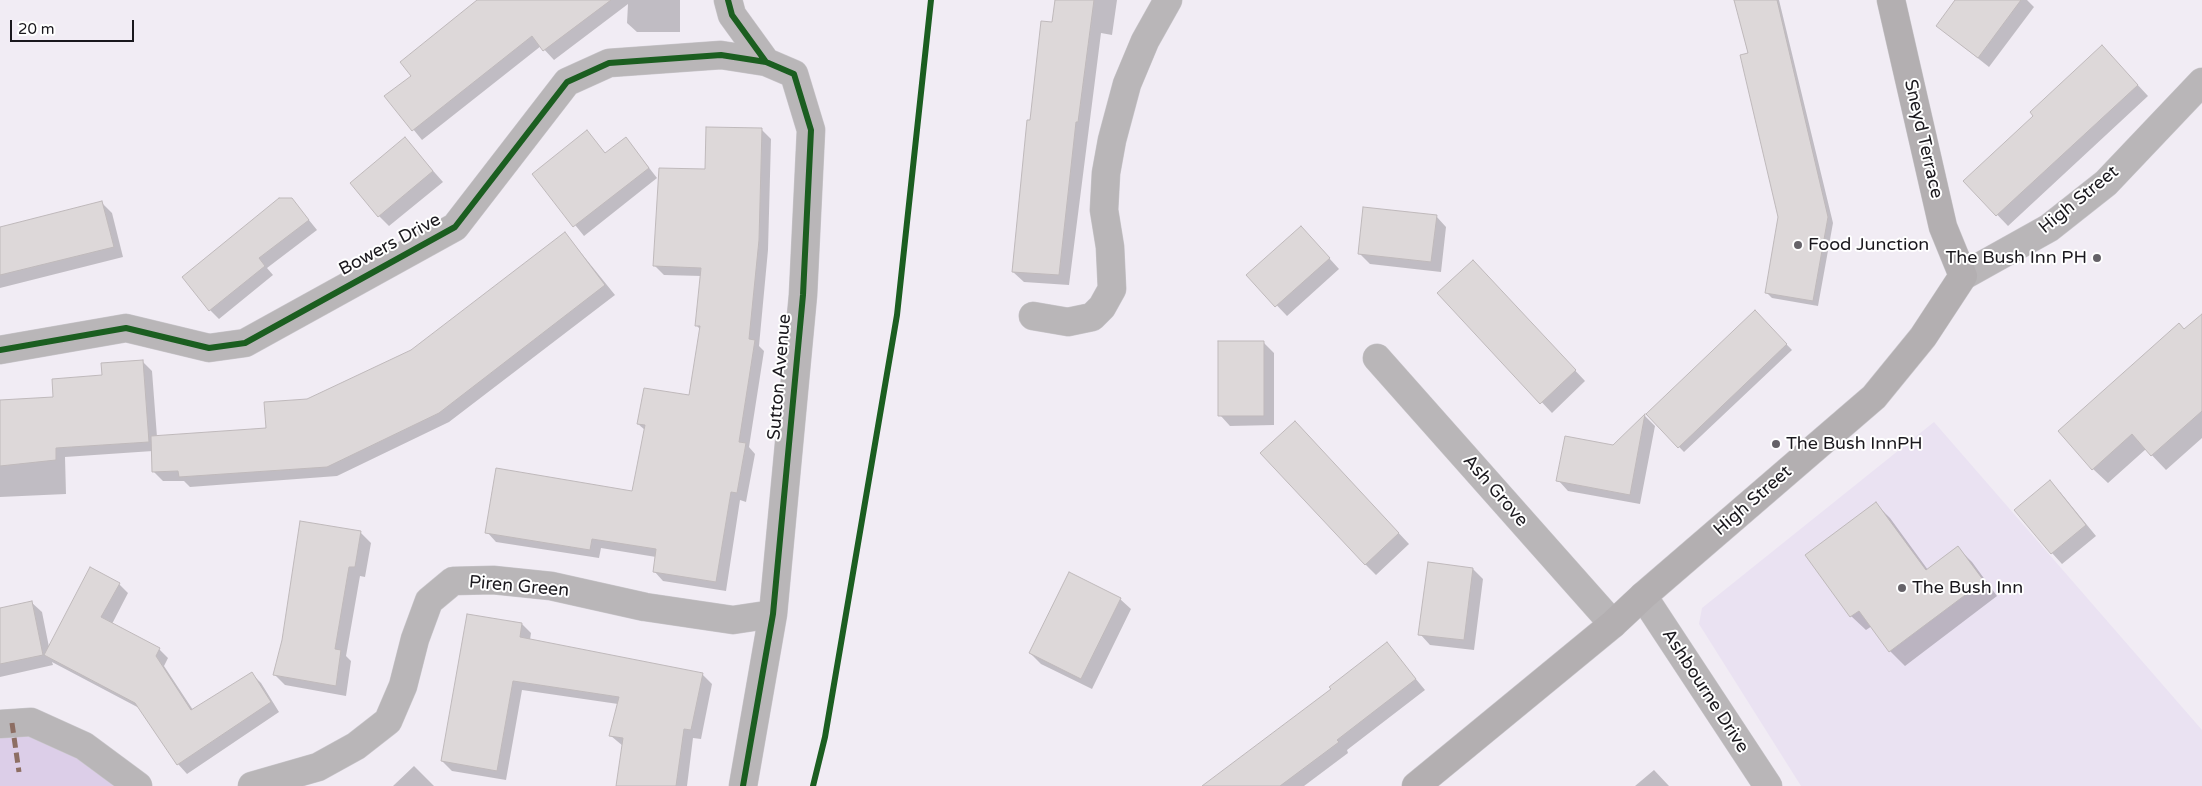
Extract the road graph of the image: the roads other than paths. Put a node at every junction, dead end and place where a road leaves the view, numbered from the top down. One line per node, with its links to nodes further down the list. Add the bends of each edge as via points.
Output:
1 (728, 0): 4 (street, via 732,15)
2 (1168, 0): 7 (street, via 1145,41 1127,84 1112,140 1104,210 1112,290 1092,317 1068,322)
3 (1891, 0): 6 (main road, Sneyd Terrace, via 1943,227)
4 (766, 62): 8 (street, Bowers Drive, via 721,55 609,62 567,82 455,227 245,343 209,348 126,328); 11 (street, Sutton Avenue, via 794,74 812,130 803,295)
5 (2202, 82): 6 (street, High Street, via 2098,188 2049,228)
6 (1962, 276): 10 (main road, High Street, via 1923,337 1874,397)
7 (1033, 316)
8 (0, 350)
9 (1377, 358): 12 (street, Ash Grove)
10 (1643, 596): 12 (main road, High Street); 18 (street, Ashbourne Drive)
11 (773, 614): 15 (street, Piren Green, via 734,620 645,607 551,586 493,580 453,581 430,600 415,639 403,686 388,721 356,746 318,768); 16 (street, Sutton Avenue)
12 (1613, 624): 17 (main road, High Street)
13 (0, 724): 14 (street, via 31,722 84,746)
14 (138, 786)
15 (252, 786)
16 (743, 786)
17 (1416, 786)
18 (1768, 786)

